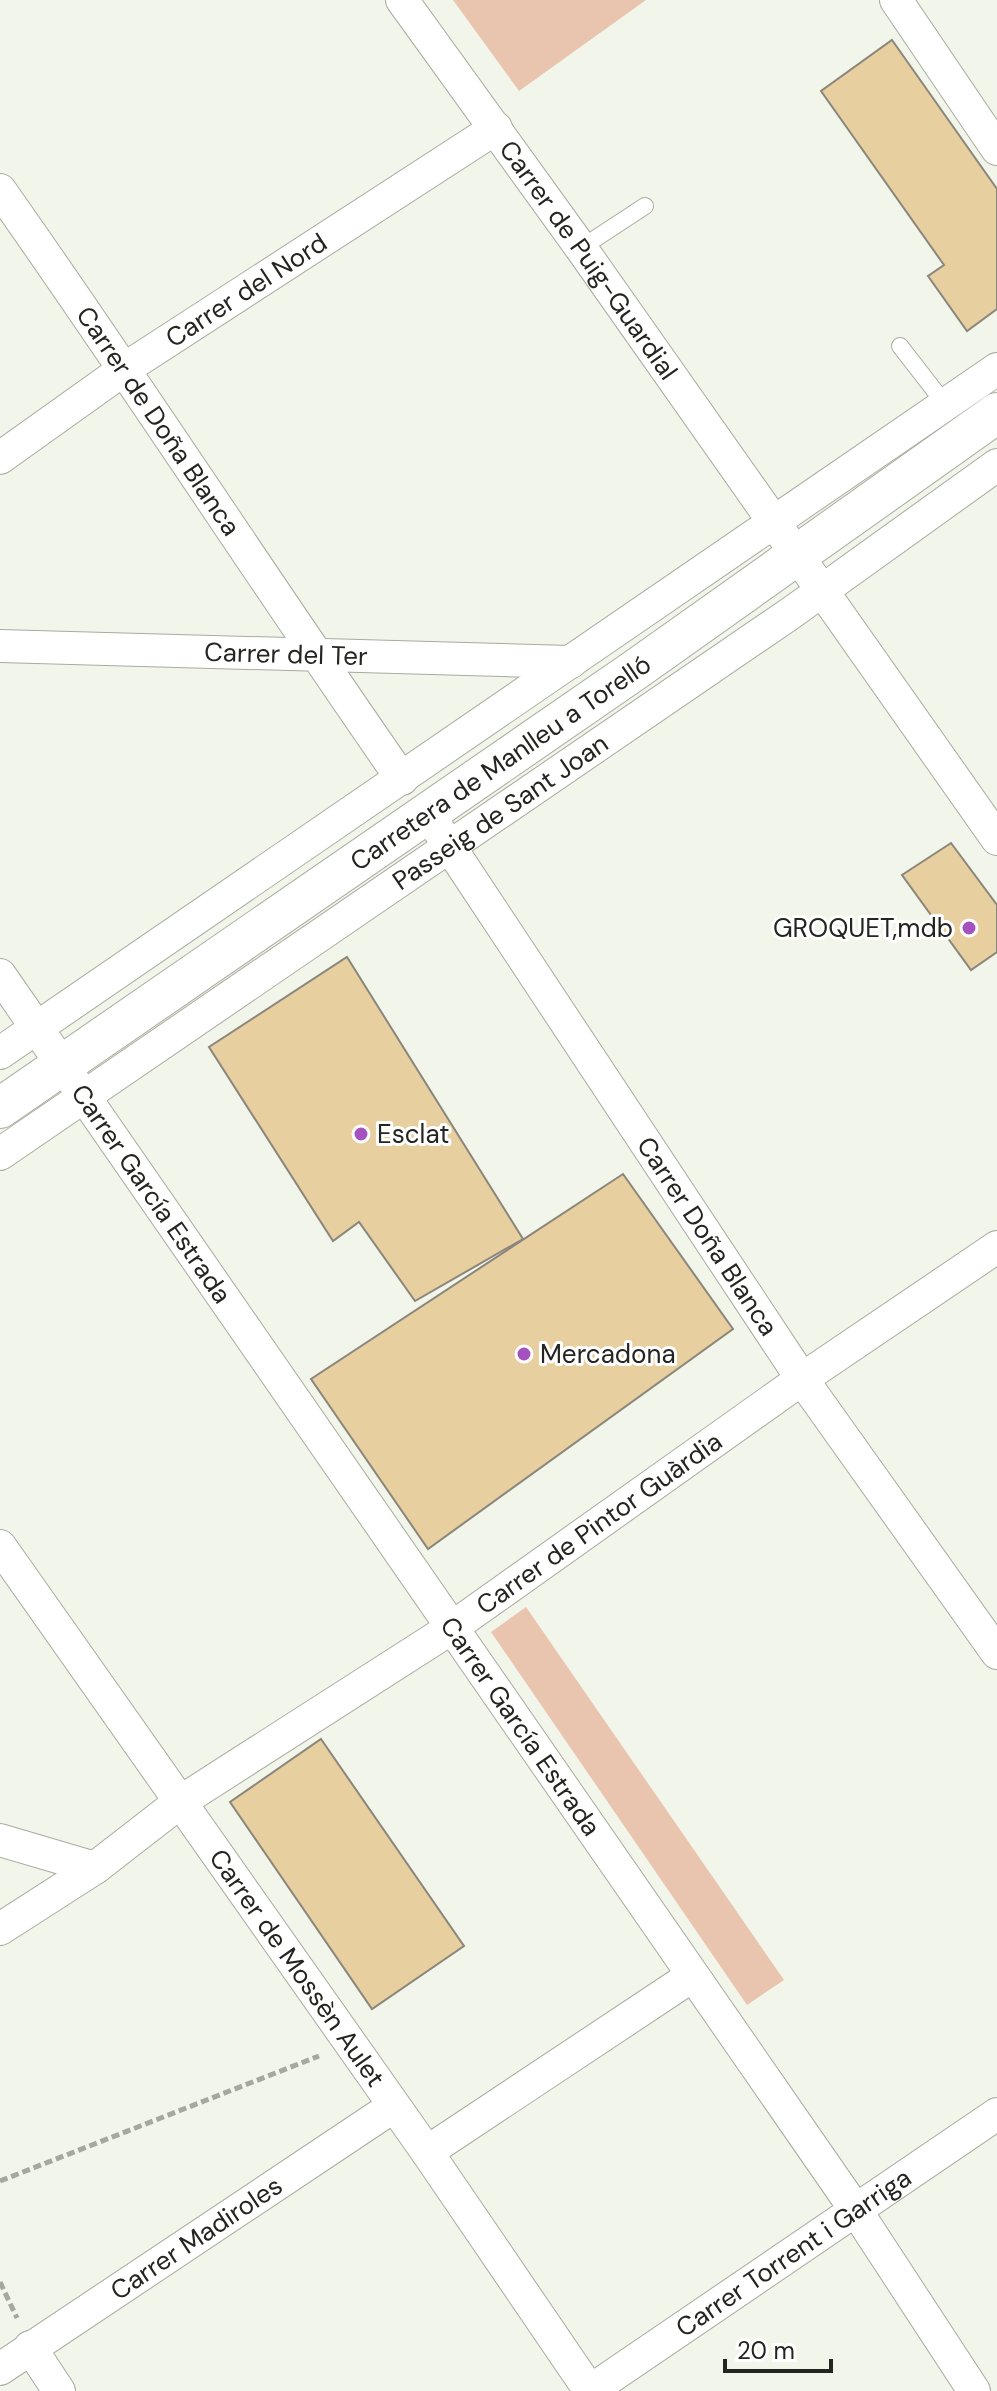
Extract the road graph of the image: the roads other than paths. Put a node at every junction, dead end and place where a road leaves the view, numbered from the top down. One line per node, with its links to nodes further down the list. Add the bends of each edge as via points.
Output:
1 (402, 0): 3 (street, Carrer de Puig-Guardial)
2 (896, 0): 4 (street)
3 (496, 128): 7 (street, Carrer de Puig-Guardial); 9 (street, Carrer del Nord)
4 (997, 149)
5 (0, 190): 9 (street, Carrer de Doña Blanca)
6 (645, 206): 7 (lane)
7 (581, 248): 15 (street, Carrer de Puig-Guardial)
8 (900, 346): 11 (lane)
9 (126, 368): 13 (street, Carrer del Nord); 18 (street, Carrer de Doña Blanca)
10 (997, 369): 11 (street)
11 (945, 404): 15 (street)
12 (997, 413): 15 (street, Carretera de Manlleu a Torelló)
13 (0, 458)
14 (997, 465): 16 (street, Passeig de Sant Joan)
15 (785, 537): 16 (street, Carrer de Puig-Guardial); 19 (street); 21 (street, Carretera de Manlleu a Torelló, via 635,670)
16 (822, 591): 21 (street, Passeig de Sant Joan); 22 (street, Carrer de Puig-Guardial)
17 (0, 646): 18 (street, Carrer del Ter)
18 (313, 654): 19 (street, Carrer del Ter); 20 (street)
19 (571, 662): 20 (street)
20 (402, 779): 24 (street)
21 (438, 829): 26 (street, Carretera de Manlleu a Torelló); 30 (street, Carrer Doña Blanca)
22 (997, 839)
23 (0, 975): 24 (street, Carrer García Estrada)
24 (37, 1028): 25 (street); 26 (street, Carrer García Estrada)
25 (0, 1053)
26 (73, 1082): 27 (street, Carretera de Manlleu a Torelló); 28 (street); 32 (street, Carrer García Estrada)
27 (0, 1108)
28 (0, 1154)
29 (997, 1247): 30 (street, Carrer de Pintor Guàrdia)
30 (802, 1379): 32 (street, Carrer de Pintor Guàrdia); 33 (street, Carrer Doña Blanca)
31 (0, 1546): 34 (street, Carrer de Mossèn Aulet)
32 (450, 1629): 34 (street, Carrer de Pintor Guàrdia); 38 (street, Carrer García Estrada)
33 (997, 1653)
34 (180, 1802): 36 (street, Carrer de Pintor Guàrdia); 39 (street, Carrer de Mossèn Aulet)
35 (0, 1840): 36 (street)
36 (95, 1868): 37 (street, Carrer de Pintor Guàrdia)
37 (0, 1929)
38 (692, 1976): 41 (street); 42 (street, Carrer García Estrada)
39 (394, 2106): 41 (street, Carrer de Mossèn Aulet); 43 (street, Carrer Madiroles)
40 (997, 2114): 42 (street, Carrer Torrent i Garriga)
41 (427, 2152): 46 (street, Carrer de Mossèn Aulet)
42 (855, 2209): 46 (street, Carrer Torrent i Garriga); 47 (street, Carrer García Estrada)
43 (30, 2347): 44 (street, Carrer Madiroles); 45 (street)
44 (0, 2369)
45 (59, 2391)
46 (590, 2391)
47 (974, 2391)

